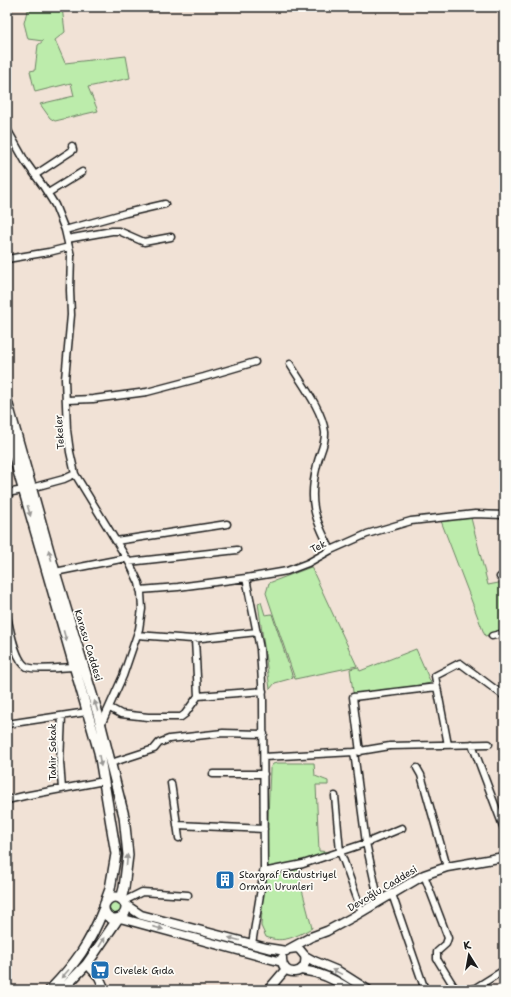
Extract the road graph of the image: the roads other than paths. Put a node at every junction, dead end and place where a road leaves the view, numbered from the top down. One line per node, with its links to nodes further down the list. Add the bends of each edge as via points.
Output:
1 (7, 129): 4 (street, Tekeler)
2 (72, 146): 4 (street, via 73,150)
3 (82, 172): 5 (street)
4 (35, 175): 5 (street, Tekeler)
5 (48, 193): 7 (street, Tekeler)
6 (165, 204): 7 (street)
7 (64, 230): 9 (street, Tekeler)
8 (171, 237): 9 (street, via 144,242 119,231 112,231)
9 (67, 239): 10 (street, Tekeler)
10 (69, 247): 11 (street); 14 (street, Tekeler, via 71,315 65,379)
11 (7, 259)
12 (255, 362): 14 (street, via 147,392)
13 (290, 364): 24 (street, via 320,414 323,425 324,440 312,489 312,502 320,528)
14 (67, 400): 17 (street, Tekeler, via 67,430)
15 (7, 401): 18 (main road, Karasu Caddesi)
16 (7, 433): 18 (main road, Karasu Caddesi)
17 (75, 474): 18 (street); 22 (street, Tekeler)
18 (27, 489): 19 (street); 26 (main road, Karasu Caddesi, one-way to 18); 35 (main road, Karasu Caddesi, one-way to 35)
19 (7, 493)
20 (504, 515): 24 (street, Tek, via 475,514 411,521 367,534)
21 (227, 524): 22 (street)
22 (116, 541): 25 (street, Tekeler)
23 (237, 550): 25 (street)
24 (331, 550): 27 (street, Tek, via 287,571)
25 (128, 560): 26 (street); 28 (street, Tekeler)
26 (55, 572): 44 (main road, Karasu Caddesi, one-way to 26)
27 (246, 578): 28 (street, Tek, via 178,588); 30 (street)
28 (140, 590): 32 (street, Tekeler, via 142,609)
29 (7, 616): 35 (street, via 16,650 26,666)
30 (257, 632): 34 (street); 37 (street)
31 (504, 633): 33 (street)
32 (137, 635): 34 (street); 40 (street, Tekeler)
33 (492, 636)
34 (195, 639): 39 (street)
35 (74, 667): 41 (main road, Karasu Caddesi)
36 (437, 687): 38 (street, via 435,676 460,663); 48 (street); 49 (street, via 353,697)
37 (263, 691): 39 (street); 45 (street)
38 (504, 695)
39 (198, 696): 40 (street, via 181,716 148,717 121,714)
40 (110, 708): 44 (street, Tekeler)
41 (87, 712): 42 (street); 55 (main road, Karasu Caddesi, one-way to 55, via 99,752)
42 (62, 716): 43 (street); 57 (street, Tahir Sokak)
43 (7, 724)
44 (101, 725): 51 (main road, Karasu Caddesi)
45 (264, 734): 50 (street); 51 (street, via 223,733 175,738 162,741 154,749)
46 (472, 744): 47 (street); 48 (street); 60 (street)
47 (489, 744)
48 (448, 745): 49 (street, via 390,746)
49 (357, 752): 50 (street); 66 (street)
50 (264, 757): 54 (street)
51 (111, 763): 75 (main road, Karasu Caddesi, one-way to 51, via 128,855 124,816)
52 (418, 768): 69 (street)
53 (213, 774): 54 (street)
54 (264, 774): 63 (street)
55 (104, 781): 57 (street); 74 (main road, Karasu Caddesi, via 116,854)
56 (172, 783): 61 (street)
57 (62, 789): 59 (street)
58 (335, 796): 67 (street)
59 (7, 800)
60 (502, 816): 64 (street)
61 (177, 825): 63 (street); 65 (street)
62 (402, 828): 66 (street)
63 (264, 829): 70 (street)
64 (504, 829)
65 (179, 838)
66 (366, 843): 67 (street); 76 (street)
67 (340, 852): 70 (street, via 303,864); 78 (street)
68 (504, 857): 69 (street, Devoğlu Caddesi)
69 (448, 867): 71 (street, Devoğlu Caddesi)
70 (263, 872): 81 (street)
71 (424, 875): 72 (street, Devoğlu Caddesi); 95 (street, via 448,938 446,944 436,952 437,959)
72 (392, 894): 76 (street, Devoğlu Caddesi); 94 (street)
73 (188, 895): 75 (street, via 142,892)
74 (106, 900): 75 (main road, via 113,897); 77 (main road)
75 (123, 901): 79 (main road, via 125,912); 81 (street, one-way to 75, via 141,915)
76 (379, 902): 78 (street, Devoğlu Caddesi)
77 (103, 910): 79 (main road, via 106,917); 89 (main road, one-way to 89, via 79,957)
78 (362, 912): 80 (street, Devoğlu Caddesi)
79 (119, 919): 84 (main road, one-way to 79); 85 (street, one-way to 85)
80 (320, 934): 82 (street); 83 (street, via 308,945)
81 (252, 944): 82 (street)
82 (287, 950): 83 (street, via 297,948); 85 (street, via 283,954)
83 (304, 954): 86 (street, via 305,964); 93 (street, one-way to 83)
84 (87, 964): 90 (main road); 91 (street)
85 (284, 966): 86 (street, via 293,972); 88 (street)
86 (301, 970): 92 (street, via 311,971)
87 (504, 970): 96 (street)
88 (273, 988)
89 (50, 990)
90 (62, 990)
91 (105, 990)
92 (351, 990)
93 (368, 990)
94 (425, 990)
95 (456, 990)
96 (472, 990)

